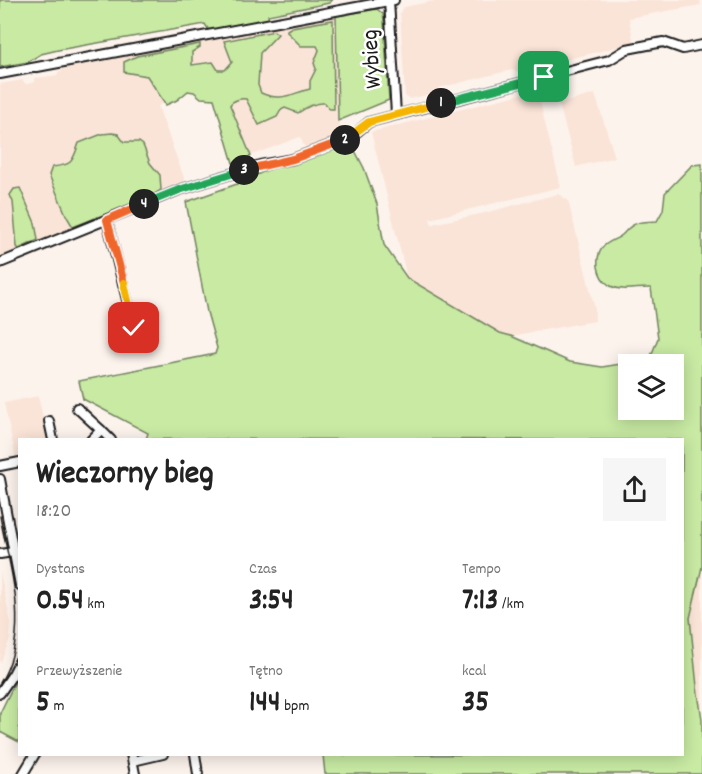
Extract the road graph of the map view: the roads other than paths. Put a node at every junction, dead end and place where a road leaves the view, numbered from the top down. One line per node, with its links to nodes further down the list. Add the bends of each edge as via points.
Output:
1 (391, 1): 3 (street); 4 (street, Wybieg)
2 (702, 45): 4 (street, via 683,49 663,42 627,49 609,60)
3 (0, 74)
4 (396, 114): 5 (street, via 369,122 351,137 293,159 179,190)
5 (107, 220): 6 (street); 7 (street)
6 (0, 263)
7 (134, 328)
8 (77, 408): 10 (street)
9 (49, 421): 11 (street)
10 (101, 430): 12 (street); 13 (street)
11 (53, 438)
12 (93, 438)
13 (109, 438)
14 (18, 462): 15 (street)
15 (0, 466)
16 (0, 478): 17 (street)
17 (17, 552): 18 (street)
18 (0, 554)
19 (18, 664): 20 (street)
20 (0, 693)
21 (34, 756): 25 (street)
22 (148, 756): 24 (street)
23 (195, 756): 27 (street)
24 (132, 758): 26 (street)
25 (23, 774)
26 (135, 774)
27 (198, 774)

